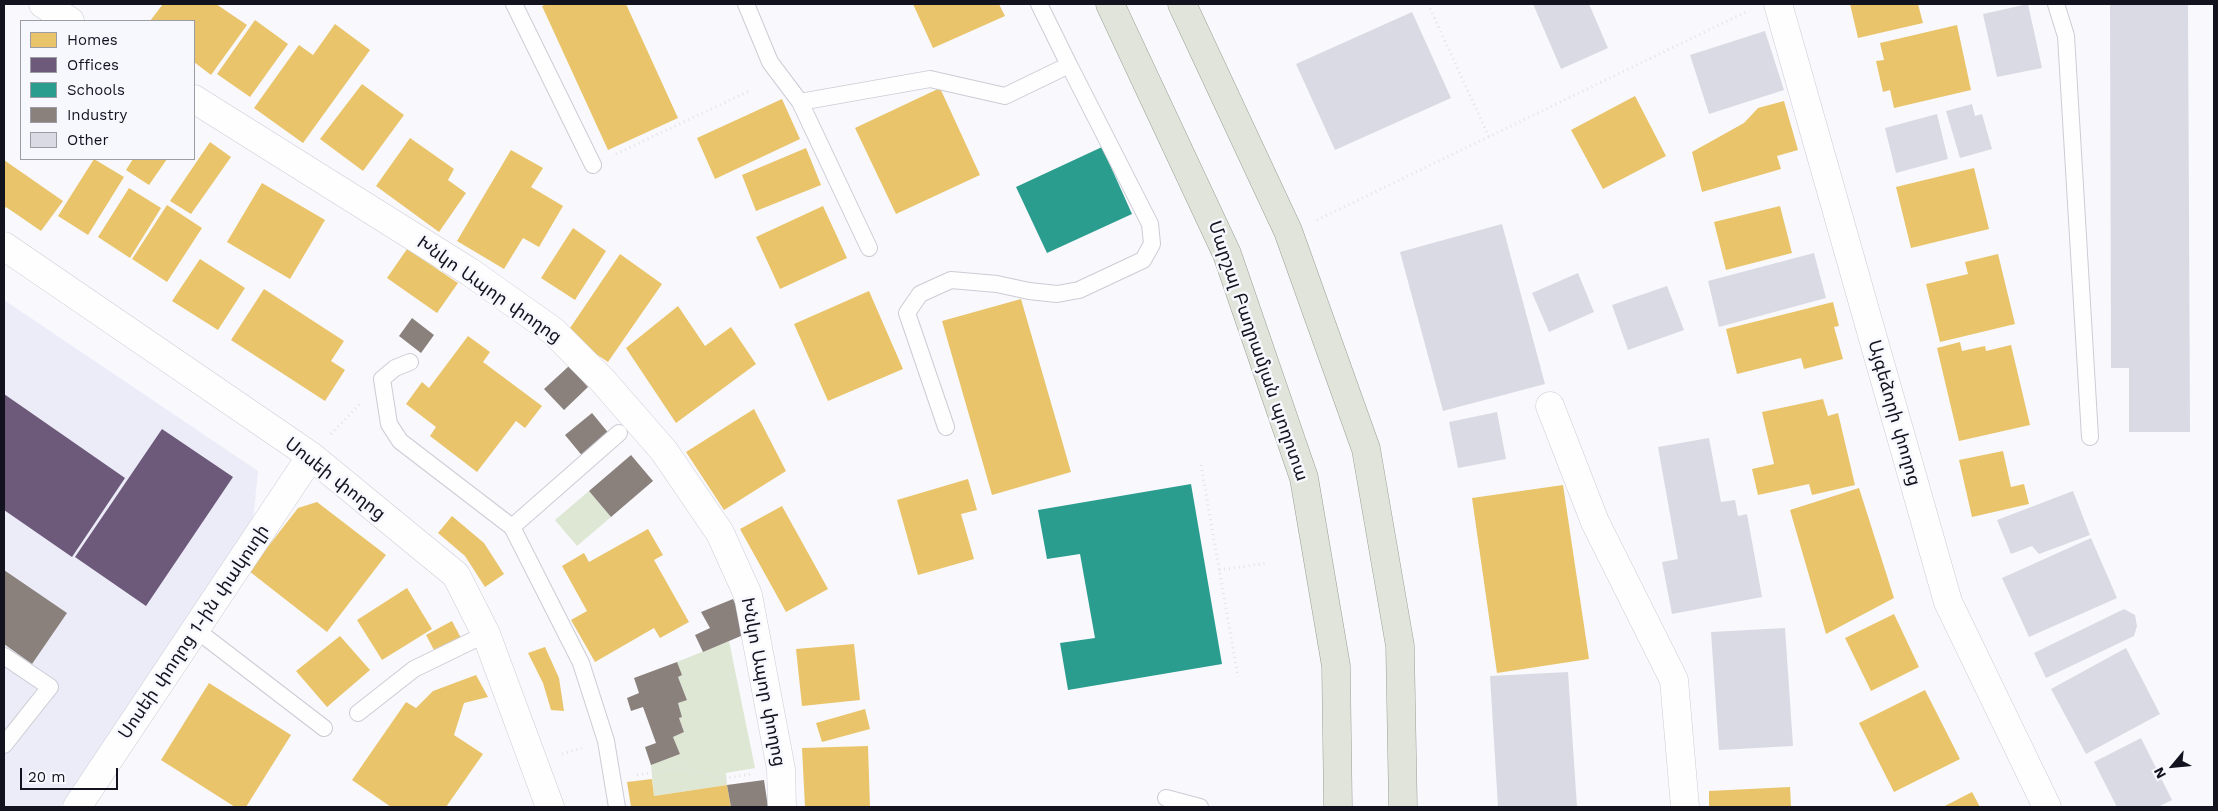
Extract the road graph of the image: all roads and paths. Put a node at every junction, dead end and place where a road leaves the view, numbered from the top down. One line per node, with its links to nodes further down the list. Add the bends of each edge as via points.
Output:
1 (42, 4): 10 (street)
2 (514, 4): 16 (lane)
3 (746, 4): 14 (lane, via 770,62)
4 (1039, 4): 11 (lane)
5 (1110, 4): 48 (main road, Մարշալ Բաղրամյան պողոտա, via 1227,254 1304,478 1336,666)
6 (1182, 4): 49 (main road, via 1288,231 1366,449 1400,646)
7 (1428, 4): 15 (path)
8 (2056, 4): 25 (lane, via 2066,36)
9 (1766, 6): 15 (path); 51 (street, Այգեձորի փողոց, via 1948,602)
10 (68, 20)
11 (1069, 65): 14 (lane, via 1005,96 930,79); 23 (lane, via 1150,224 1152,244 1143,260 1079,290 1057,294 951,280 920,294 907,313)
12 (751, 90): 16 (path)
13 (195, 100): 46 (street, Խնկո Ապոր փողոց, via 470,272 553,331 603,380 664,451 720,533 748,595 781,769)
14 (800, 102): 19 (lane)
15 (1489, 137): 17 (path)
16 (593, 165)
17 (1316, 220)
18 (4, 246): 26 (street, Սոսեի փողոց)
19 (869, 248)
20 (410, 362): 21 (lane, via 395,368)
21 (382, 379): 26 (path); 28 (lane, via 389,424 400,441)
22 (1550, 406): 50 (street, via 1595,522 1674,680)
23 (946, 427)
24 (619, 433): 28 (lane)
25 (2090, 437)
26 (310, 456): 31 (street, Սոսեի փողոց 1-ին փակուղի); 32 (street, Սոսեի փողոց, via 456,575)
27 (1202, 465): 30 (path)
28 (512, 528): 37 (lane, via 581,663)
29 (1267, 563): 30 (path)
30 (1220, 570): 34 (path)
31 (195, 630): 36 (lane); 43 (street, Սոսեի փողոց 1-ին փակուղի)
32 (486, 634): 35 (lane, via 414,669); 39 (street, Սոսեի փողոց)
33 (4, 656): 38 (lane, via 50,686)
34 (1238, 677)
35 (358, 713)
36 (324, 728)
37 (606, 741): 39 (path); 40 (lane)
38 (4, 745)
39 (535, 762): 44 (street, Սոսեի փողոց)
40 (612, 779): 41 (path, via 680,768 709,773); 45 (lane)
41 (720, 779)
42 (1166, 798): 47 (lane)
43 (77, 807)
44 (550, 807)
45 (617, 807)
46 (782, 807)
47 (1200, 807)
48 (1338, 807)
49 (1403, 807)
50 (1686, 807)
51 (2047, 807)

